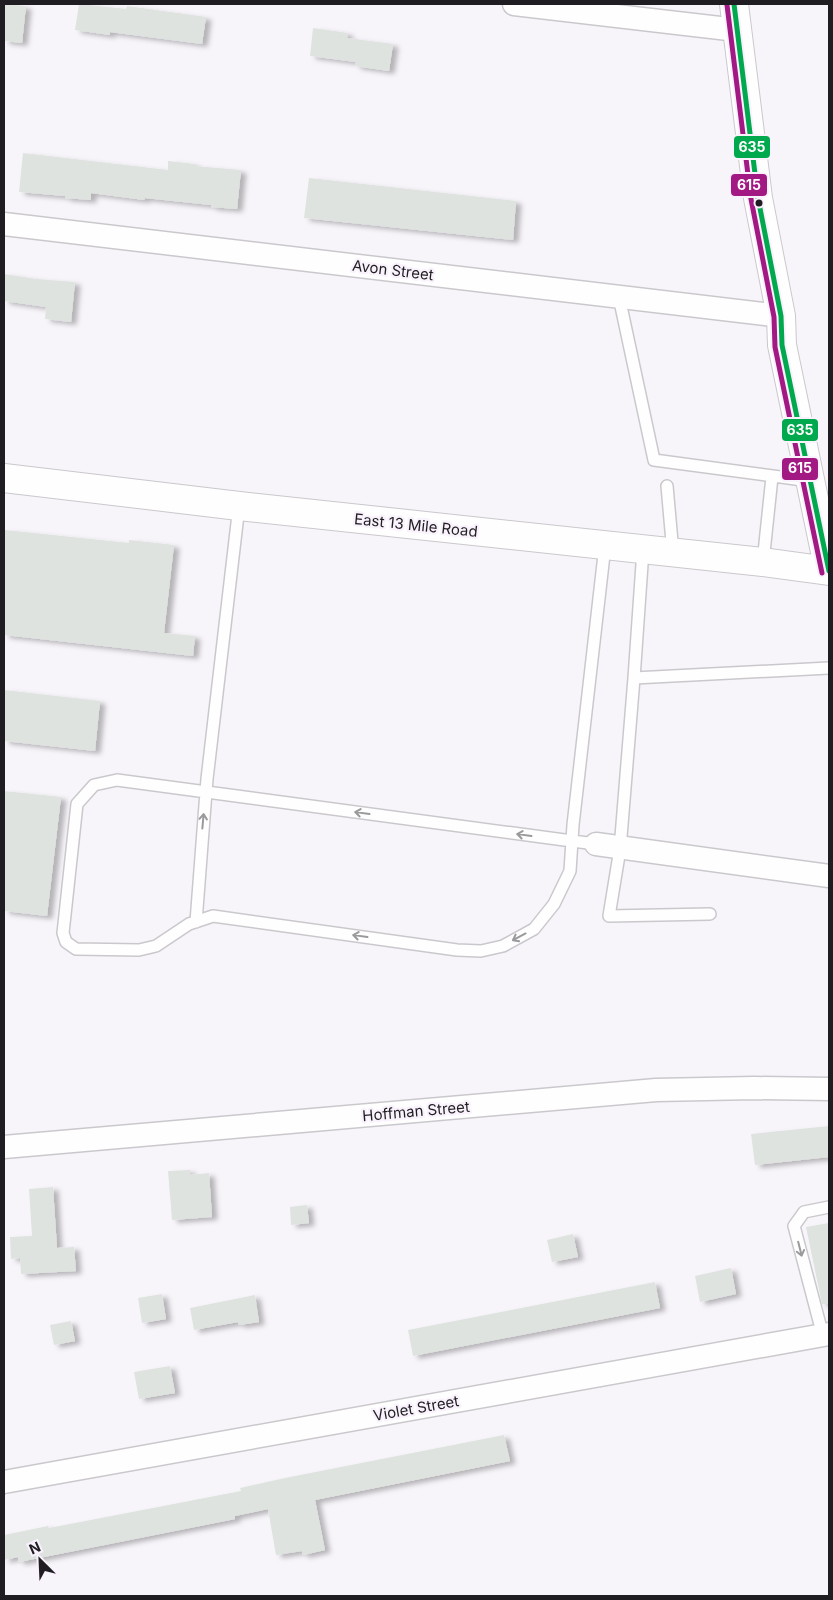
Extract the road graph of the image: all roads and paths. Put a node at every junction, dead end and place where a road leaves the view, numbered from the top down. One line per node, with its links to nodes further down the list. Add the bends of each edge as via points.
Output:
1 (514, 4): 3 (street)
2 (734, 4): 3 (main road)
3 (737, 30): 6 (main road, via 758,198)
4 (4, 224): 5 (street, Avon Street)
5 (619, 297): 6 (street, Avon Street); 7 (lane, via 654,460)
6 (781, 316): 9 (main road, via 782,345)
7 (772, 477): 9 (lane); 15 (lane)
8 (4, 478): 11 (main road, East 13 Mile Road)
9 (811, 481): 16 (main road)
10 (667, 486): 14 (lane)
11 (239, 506): 12 (main road, East 13 Mile Road); 19 (lane)
12 (605, 546): 13 (main road, East 13 Mile Road); 20 (lane)
13 (643, 550): 14 (main road, East 13 Mile Road); 18 (lane)
14 (673, 553): 15 (main road, East 13 Mile Road)
15 (763, 562): 16 (main road, East 13 Mile Road)
16 (828, 563)
17 (829, 668): 18 (lane)
18 (634, 678): 22 (lane)
19 (206, 791): 20 (lane, one-way to 19); 25 (lane, one-way to 19); 25 (lane, via 118,780 94,785 77,804 63,933 66,942 76,949 139,950 156,946)
20 (572, 841): 21 (lane); 25 (lane, one-way to 25, via 570,871 554,904 534,929 503,946 481,951 213,916)
21 (596, 844): 22 (street)
22 (620, 849): 23 (street); 24 (lane, via 610,916)
23 (829, 876)
24 (710, 914)
25 (196, 922)
26 (829, 1089): 27 (street, Hoffman Street, via 656,1090)
27 (4, 1147)
28 (829, 1207): 29 (lane, one-way to 29, via 804,1212 794,1226)
29 (826, 1335): 30 (street, Violet Street)
30 (4, 1482)

